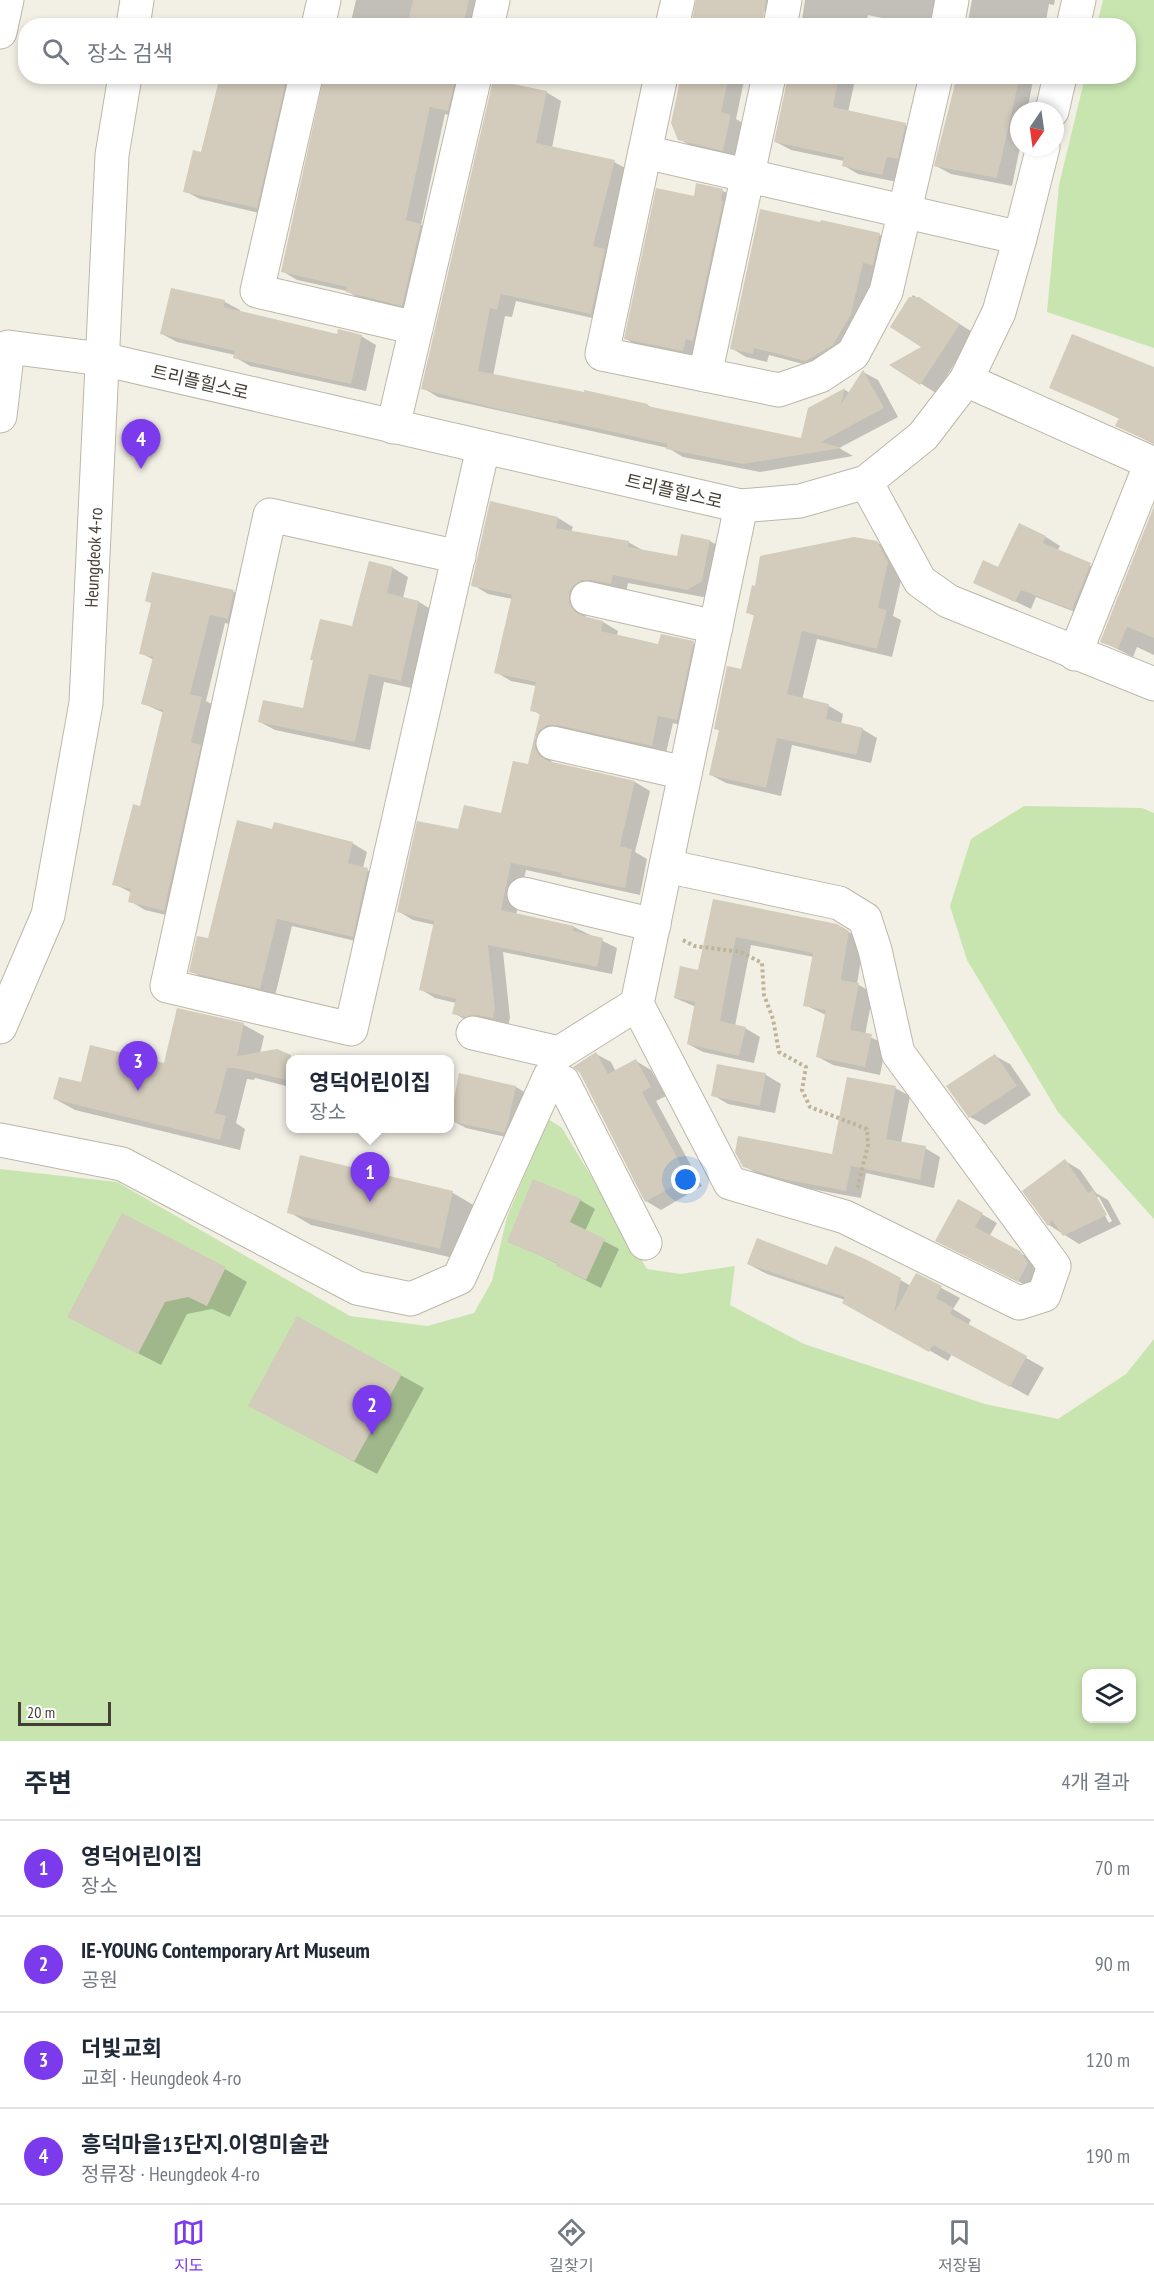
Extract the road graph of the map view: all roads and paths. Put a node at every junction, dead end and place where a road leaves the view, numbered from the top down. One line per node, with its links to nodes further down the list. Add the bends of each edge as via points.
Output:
1 (7, 0): 16 (street)
2 (137, 0): 9 (street)
3 (324, 0): 10 (street)
4 (493, 0): 11 (street)
5 (678, 0): 12 (street)
6 (785, 0): 13 (street)
7 (952, 0): 14 (street)
8 (1079, 0): 15 (street)
9 (134, 18)
10 (320, 18)
11 (489, 18)
12 (674, 18)
13 (782, 18)
14 (949, 18)
15 (1075, 18)
16 (0, 32)
17 (124, 84): 31 (street, Heungdeok 4-ro, via 112,155)
18 (304, 84): 30 (street, via 257,291)
19 (473, 84): 30 (street)
20 (659, 84): 25 (street)
21 (767, 84): 27 (street)
22 (934, 84): 28 (street)
23 (1058, 84): 24 (street)
24 (1054, 102)
25 (645, 152): 27 (street); 32 (street, via 602,354)
26 (1041, 156): 29 (street, 트리플힐스로)
27 (748, 174): 28 (street); 32 (street)
28 (906, 211): 29 (street); 32 (street, via 886,292 852,354 820,376 779,390)
29 (1020, 238): 33 (street, 트리플힐스로, via 999,312)
30 (416, 328): 35 (street)
31 (102, 359): 34 (street, 트리플힐스로, via 8,346); 35 (street, 트리플힐스로); 51 (street, Heungdeok 4-ro, via 86,703 48,915)
32 (705, 375)
33 (966, 380): 37 (street); 38 (street, 트리플힐스로, via 923,436)
34 (0, 416)
35 (393, 427): 36 (street, 트리플힐스로)
36 (483, 448): 39 (street, 트리플힐스로); 40 (street)
37 (1152, 464): 43 (street)
38 (866, 482): 39 (street, 트리플힐스로, via 800,501); 43 (street, via 920,581 948,601)
39 (741, 506): 42 (street)
40 (459, 557): 40 (street, via 270,515 167,986 351,1029)
41 (587, 598): 42 (street)
42 (716, 627): 46 (street)
43 (1075, 654): 44 (street)
44 (1154, 684)
45 (553, 743): 46 (street)
46 (685, 773): 47 (street)
47 (666, 866): 49 (street); 54 (street, via 839,903 865,919 898,1053 1054,1266 1044,1294 1019,1303)
48 (524, 894): 49 (street)
49 (667, 932): 50 (street); 54 (path, via 694,946 741,952 762,963 764,995 779,1052 806,1067 802,1090 810,1107 867,1129 868,1145)
50 (637, 1004): 52 (street, via 559,1053); 54 (street, via 730,1183)
51 (0, 1027)
52 (473, 1034)
53 (0, 1140): 55 (street, via 122,1164 357,1288 411,1299 459,1278 550,1076 563,1082)
54 (850, 1220)
55 (645, 1243)

